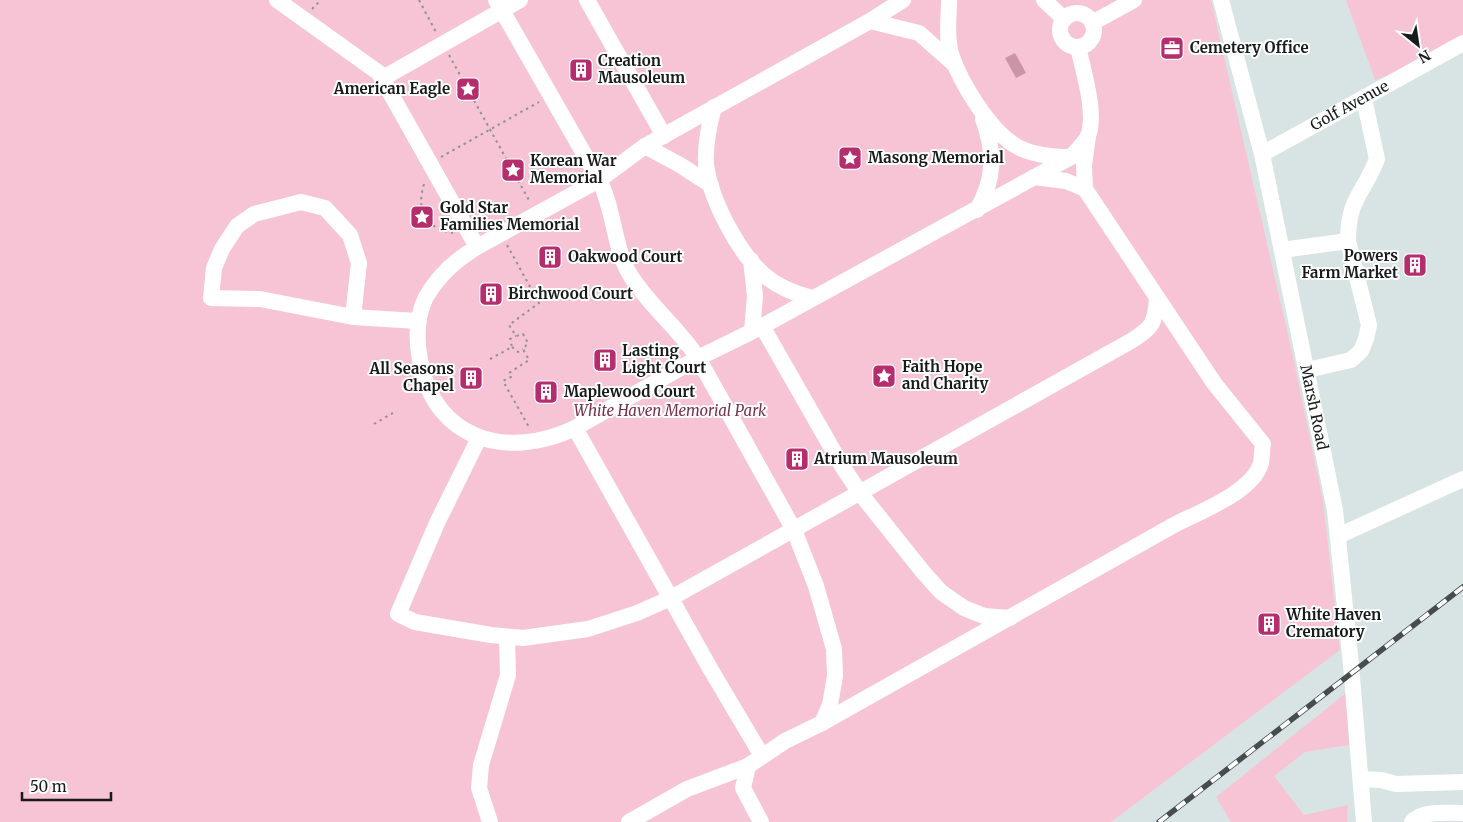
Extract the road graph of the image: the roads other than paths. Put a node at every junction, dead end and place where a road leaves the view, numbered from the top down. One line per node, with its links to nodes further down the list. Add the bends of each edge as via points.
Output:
1 (277, 0): 16 (street)
2 (520, 0): 9 (street)
3 (587, 0): 20 (street)
4 (903, 0): 11 (street)
5 (949, 0): 15 (street, via 951,53)
6 (1044, 0): 10 (street)
7 (1134, 0): 12 (street)
8 (1221, 0): 23 (street, Marsh Road)
9 (499, 5): 16 (street); 26 (street)
10 (1064, 19): 12 (street, via 1080,14); 14 (street, via 1060,29 1062,40)
11 (870, 21): 15 (street, via 919,33); 18 (street)
12 (1092, 23): 14 (street, via 1091,39)
13 (1463, 43): 17 (street, Golf Avenue)
14 (1078, 48): 21 (street, via 1089,95)
15 (958, 67): 19 (street)
16 (383, 78): 31 (street)
17 (1364, 99): 23 (street, Golf Avenue); 30 (street, via 1377,159 1352,204)
18 (714, 108): 20 (street); 27 (street, via 709,125 706,164)
19 (980, 110): 24 (street, via 1018,147 1054,157); 29 (street, via 991,140 992,165 987,193)
20 (664, 136): 22 (street)
21 (1088, 136): 24 (street); 28 (street)
22 (646, 146): 26 (street); 27 (street)
23 (1262, 154): 32 (street, Marsh Road)
24 (1071, 157): 25 (street)
25 (1034, 177): 28 (street, via 1066,181); 29 (street)
26 (599, 180): 31 (street); 41 (street, via 631,276)
27 (711, 185): 33 (street, via 729,227)
28 (1085, 189): 35 (street)
29 (976, 210): 34 (street)
30 (1348, 241): 32 (street); 42 (street, via 1369,325 1366,339 1361,351 1351,360)
31 (477, 247): 37 (street, via 445,272 426,297)
32 (1282, 250): 42 (street, Marsh Road)
33 (752, 260): 34 (street, via 764,275 797,294); 38 (street)
34 (812, 298): 38 (street)
35 (1157, 299): 39 (street, via 1156,316); 40 (street)
36 (354, 317): 36 (street, via 359,263 350,235 325,208 301,202 254,214 237,226 222,249 214,268 211,298 260,299); 37 (street)
37 (418, 321): 44 (street, via 422,374 430,392 449,417)
38 (757, 328): 41 (street); 46 (street)
39 (1150, 330): 40 (street, via 1166,330); 46 (street)
40 (1182, 336): 50 (street, via 1214,383 1263,444 1261,464 1249,484)
41 (698, 358): 43 (street); 47 (street)
42 (1307, 370): 48 (street, Marsh Road)
43 (575, 428): 44 (street, via 538,442 510,444); 49 (street)
44 (478, 438): 51 (street, via 398,614 415,622)
45 (1463, 479): 48 (street)
46 (860, 493): 47 (street); 50 (street, via 941,592 964,608 984,616)
47 (794, 530): 49 (street); 52 (street, via 818,593 834,649 835,676 830,705)
48 (1338, 536): 55 (street, Marsh Road)
49 (671, 598): 51 (street, via 588,629 523,638); 53 (street)
50 (1010, 618): 52 (street)
51 (507, 637): 58 (street, via 508,675 481,765 479,788)
52 (822, 723): 53 (street)
53 (762, 756): 54 (street)
54 (748, 766): 59 (street, via 687,789); 60 (street, via 743,788)
55 (1362, 779): 56 (street, via 1396,784); 61 (street, Marsh Road)
56 (1463, 782)
57 (1463, 813): 62 (street, via 1429,814 1418,816)
58 (490, 822)
59 (629, 822)
60 (761, 822)
61 (1364, 822)
62 (1412, 822)

